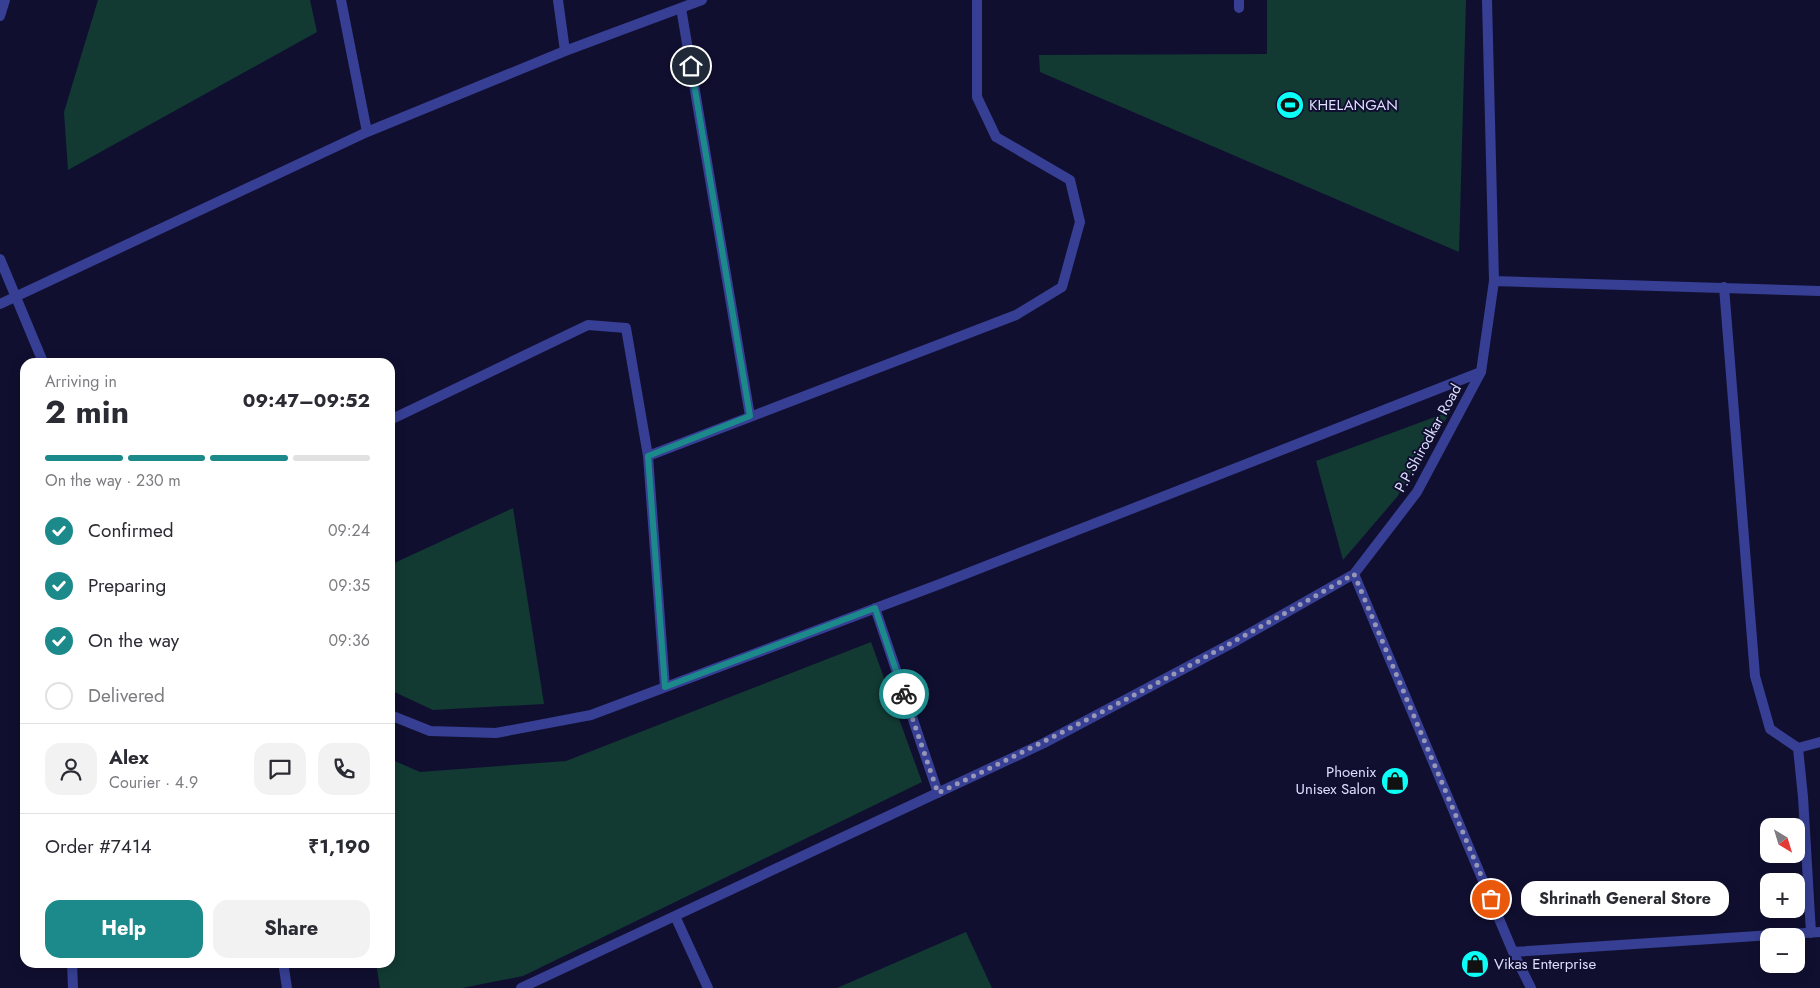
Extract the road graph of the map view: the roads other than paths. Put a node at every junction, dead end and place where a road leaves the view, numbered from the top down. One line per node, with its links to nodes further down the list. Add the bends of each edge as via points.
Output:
1 (5, 0): 8 (street)
2 (341, 0): 10 (street)
3 (558, 0): 9 (street)
4 (702, 0): 7 (street)
5 (978, 0): 19 (street, via 977,97 996,137 1070,180 1080,222 1062,287 1016,315)
6 (1487, 0): 12 (street, P.P.Shirodkar Road)
7 (681, 8): 9 (street); 19 (street)
8 (0, 16)
9 (565, 51): 10 (street)
10 (367, 132): 15 (street)
11 (0, 259): 15 (street)
12 (1494, 282): 13 (street); 18 (street, P.P.Shirodkar Road)
13 (1724, 287): 14 (street); 27 (street, via 1755,676 1770,729)
14 (1820, 291)
15 (15, 297): 16 (street); 17 (street)
16 (0, 304)
17 (41, 358)
18 (1482, 372): 22 (street, P.P.Shirodkar Road, via 1417,492); 23 (street)
19 (750, 416): 21 (street)
20 (395, 418): 21 (street, via 588,325 626,328)
21 (648, 456): 24 (street)
22 (1354, 574): 28 (street, via 1236,642 1053,738); 31 (street)
23 (875, 608): 24 (street); 28 (street)
24 (665, 687): 25 (street, via 591,715 496,733 430,731)
25 (395, 717)
26 (1820, 742): 27 (street)
27 (1798, 748): 30 (street)
28 (938, 793): 29 (street)
29 (675, 916): 36 (street); 37 (street)
30 (1815, 932): 31 (street)
31 (1513, 952): 38 (street)
32 (72, 968): 34 (street)
33 (284, 968): 35 (street)
34 (74, 988)
35 (287, 988)
36 (521, 988)
37 (708, 988)
38 (1531, 988)

